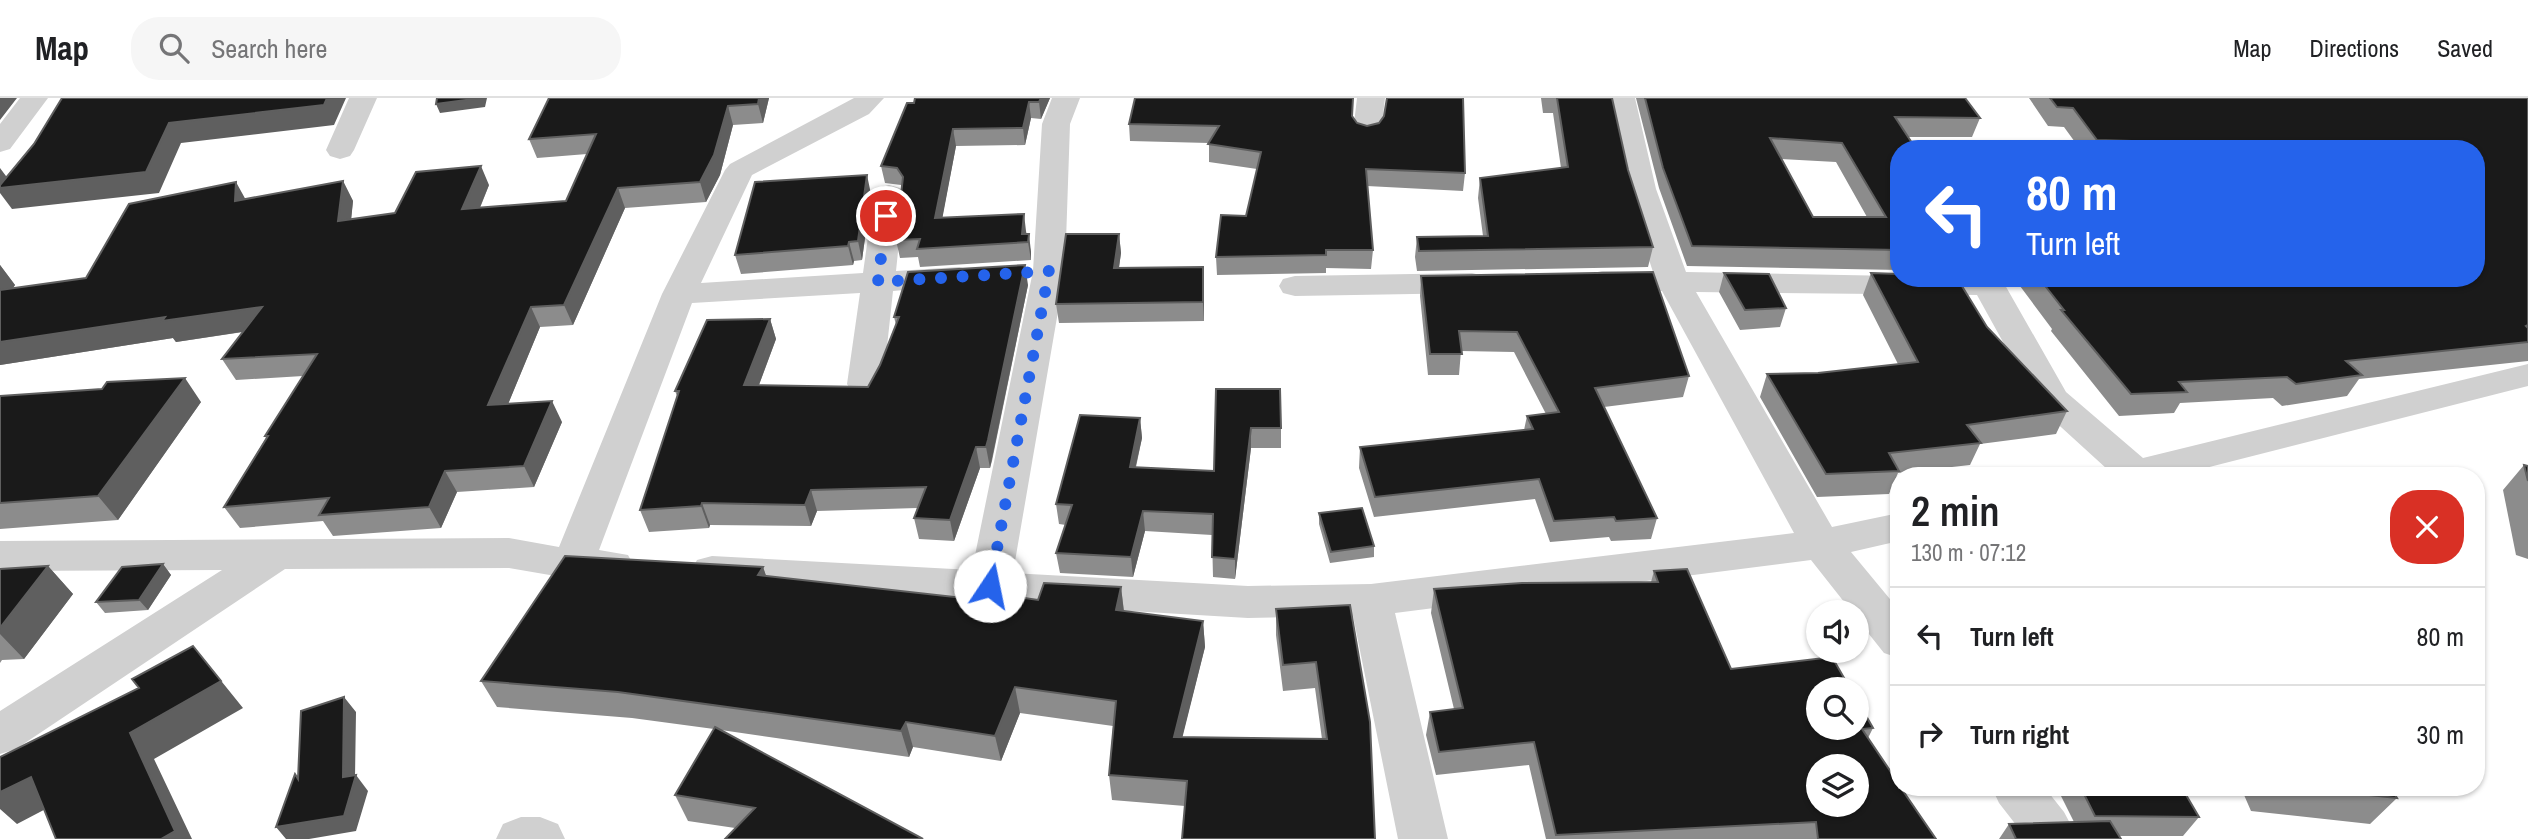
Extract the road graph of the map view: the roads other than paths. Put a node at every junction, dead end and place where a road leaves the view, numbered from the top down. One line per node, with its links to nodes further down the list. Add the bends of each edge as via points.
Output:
1 (34, 98): 8 (street)
2 (363, 98): 9 (street)
3 (870, 98): 19 (street, via 740,170)
4 (1066, 98): 29 (street, via 1056,124)
5 (1371, 98): 7 (street)
6 (1621, 98): 12 (street, via 1641,189)
7 (1367, 132)
8 (0, 143)
9 (340, 150)
10 (889, 194): 15 (street)
11 (983, 275): 15 (street)
12 (1672, 279): 13 (street); 14 (street); 25 (street)
13 (1575, 281)
14 (1890, 281)
15 (878, 282): 19 (street); 21 (street)
16 (1505, 282): 17 (street)
17 (1295, 286)
18 (1989, 287): 22 (street, via 2052,399)
19 (679, 294): 28 (street)
20 (2528, 375): 23 (street)
21 (864, 384)
22 (2122, 467)
23 (2157, 467)
24 (1890, 529): 25 (street)
25 (1821, 544): 30 (street); 31 (street)
26 (278, 554): 27 (street); 28 (street, via 509,553); 32 (street)
27 (0, 556)
28 (573, 564): 29 (street)
29 (990, 586): 30 (street, via 1248,603)
30 (1371, 600): 37 (street)
31 (1890, 630)
32 (0, 735)
33 (2022, 796): 34 (street)
34 (2047, 827)
35 (521, 839): 36 (street)
36 (540, 839)
37 (1423, 839)

